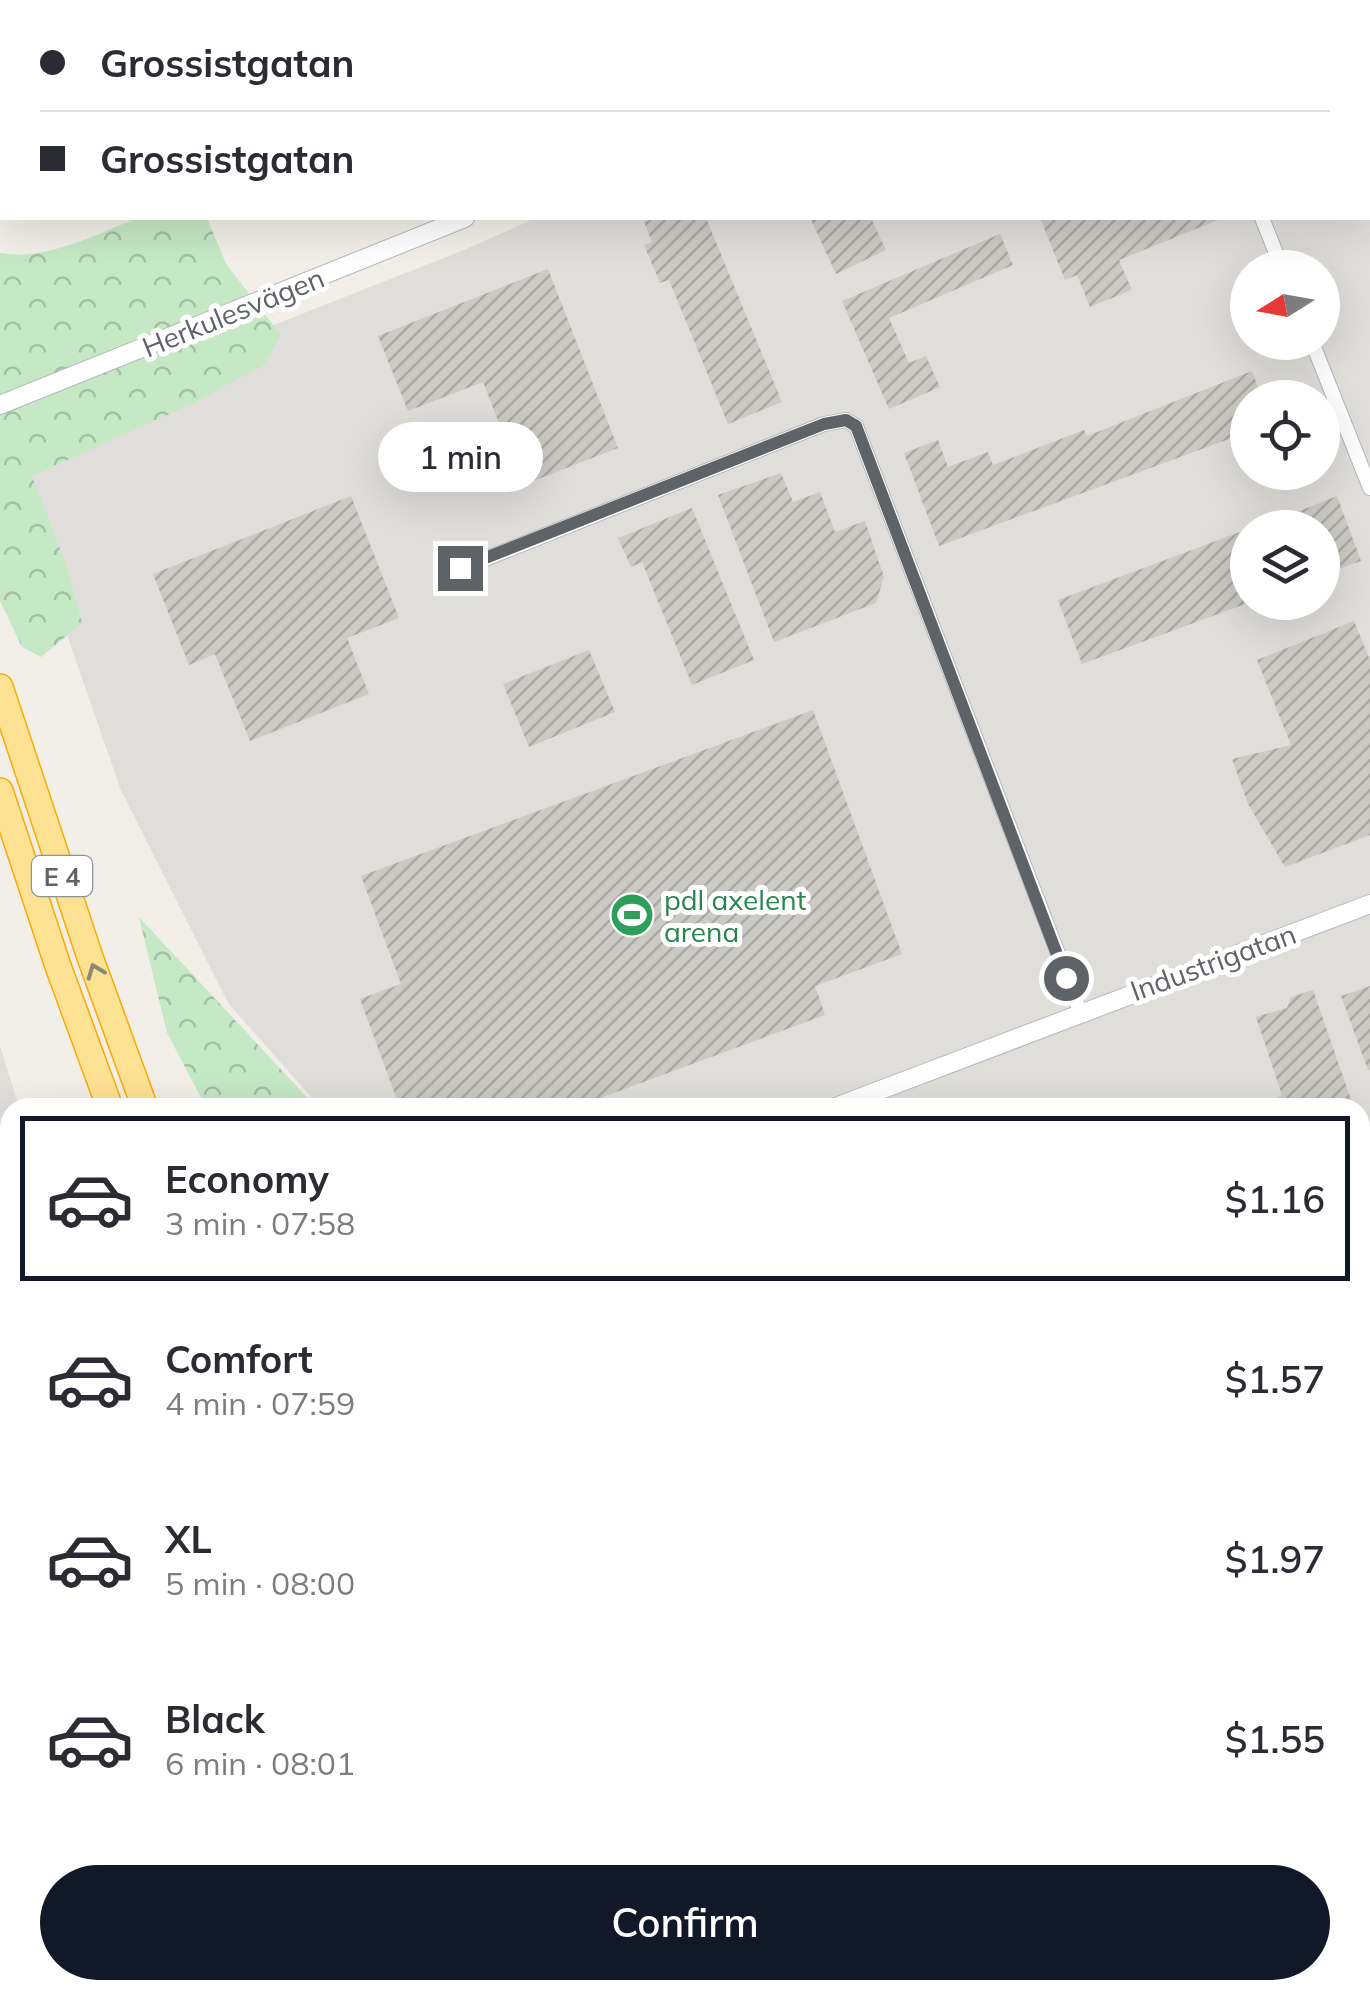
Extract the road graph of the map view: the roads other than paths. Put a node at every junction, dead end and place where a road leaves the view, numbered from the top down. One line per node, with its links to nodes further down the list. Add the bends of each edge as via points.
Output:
1 (460, 220): 5 (street, Herkulesvägen)
2 (1263, 220): 3 (street)
3 (1275, 250)
4 (1319, 360): 6 (street)
5 (0, 404)
6 (1370, 488)
7 (460, 568): 11 (street, via 824,424 846,420 856,426)
8 (0, 687): 13 (highway, E 4, one-way to 8)
9 (0, 791): 12 (highway, E 4)
10 (1370, 904): 11 (street, Industrigatan)
11 (1080, 1012): 14 (street, Industrigatan)
12 (106, 1098)
13 (145, 1098)
14 (858, 1098)

